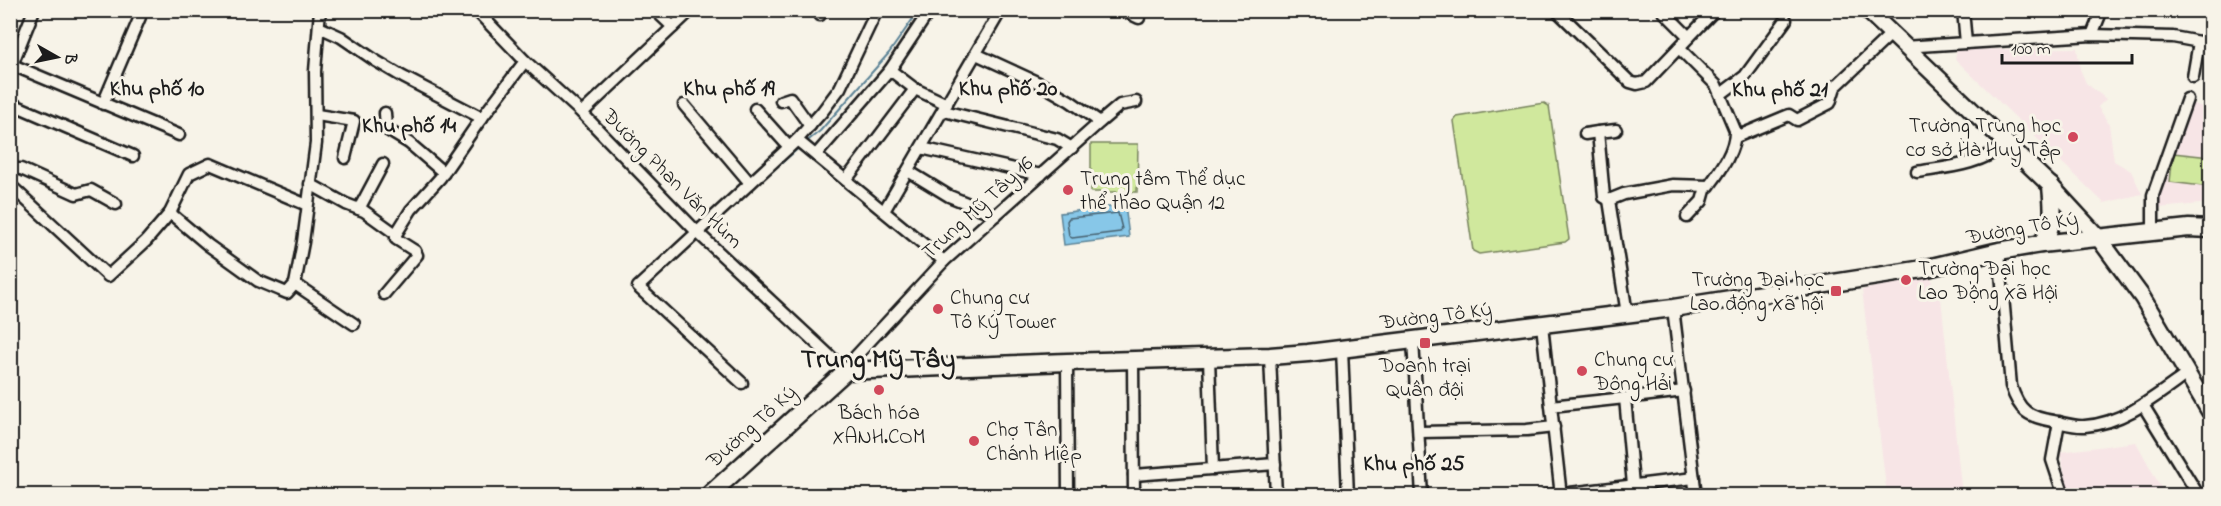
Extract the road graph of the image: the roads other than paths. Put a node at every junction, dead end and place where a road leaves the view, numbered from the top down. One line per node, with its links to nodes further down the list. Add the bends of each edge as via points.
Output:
1 (34, 10): 30 (street)
2 (320, 10): 19 (street)
3 (476, 10): 29 (street, Đường Phan Văn Hùm)
4 (656, 10): 20 (street)
5 (691, 10): 20 (street)
6 (877, 10): 48 (street, via 840,88)
7 (930, 10): 31 (street)
8 (1001, 10): 28 (street)
9 (1122, 10): 17 (street)
10 (1556, 10): 27 (street, via 1630,82 1646,82)
11 (1662, 10): 23 (street)
12 (1715, 10): 23 (street)
13 (1867, 10): 21 (main road)
14 (1963, 10): 24 (street)
15 (2102, 10): 22 (street)
16 (140, 17): 39 (street)
17 (1139, 18)
18 (1786, 20): 34 (street, via 1745,76)
19 (319, 27): 45 (street, via 315,70); 46 (street, via 440,98)
20 (673, 27): 44 (street)
21 (1891, 34): 26 (main road); 53 (street, via 1835,87 1830,103 1803,118 1789,116)
22 (2092, 35): 24 (street); 25 (street, via 2173,37)
23 (1689, 37): 27 (street)
24 (1966, 43): 26 (street)
25 (2205, 43): 32 (street)
26 (1904, 47): 54 (main road)
27 (1679, 48): 34 (street)
28 (976, 54): 41 (street); 47 (street, via 1039,83)
29 (525, 61): 44 (street, Đường Phan Văn Hùm); 46 (street)
30 (11, 67): 39 (street)
31 (890, 70): 33 (street); 55 (street)
32 (2193, 77)
33 (915, 88): 41 (street); 66 (street)
34 (1721, 94): 53 (street)
35 (2187, 99): 82 (street, via 2153,195)
36 (782, 101): 48 (street, via 790,98)
37 (1136, 102): 47 (street, Trung Mỹ Tây 16, via 1120,105)
38 (10, 103): 58 (street)
39 (103, 104): 52 (street)
40 (684, 105): 67 (street)
41 (946, 108): 56 (street); 57 (street, via 1058,139)
42 (755, 109): 55 (street)
43 (385, 113): 64 (street, via 386,129)
44 (582, 113): 81 (street, Đường Phan Văn Hùm)
45 (317, 115): 59 (street, via 354,121); 68 (street)
46 (482, 118): 64 (street)
47 (1100, 122): 57 (street, Trung Mỹ Tây 16)
48 (810, 126): 55 (street)
49 (1616, 130): 50 (street)
50 (1598, 132): 51 (street); 72 (street, via 1604,197)
51 (1585, 134)
52 (179, 135)
53 (1736, 137): 71 (street, via 1724,164)
54 (2006, 144): 63 (street, via 1995,154 1974,162); 70 (main road)
55 (802, 147): 66 (street); 67 (street)
56 (921, 148): 62 (street); 65 (street)
57 (1072, 148): 65 (street, Trung Mỹ Tây 16)
58 (133, 156)
59 (345, 158)
60 (383, 164): 75 (street)
61 (10, 170): 73 (street, via 21,169 76,194 91,190)
62 (908, 171): 76 (street); 78 (street, via 949,196)
63 (1917, 171)
64 (444, 173): 83 (street, via 411,210)
65 (1041, 175): 78 (street, Trung Mỹ Tây 16)
66 (846, 180): 76 (street)
67 (750, 183): 81 (street)
68 (310, 184): 74 (street); 75 (street)
69 (10, 185): 77 (street, via 108,276)
70 (2050, 186): 84 (main road); 85 (main road, via 2052,228)
71 (1706, 187): 72 (street, via 1673,185); 79 (street, via 1702,201)
72 (1609, 200): 91 (street)
73 (116, 204)
74 (307, 205): 77 (street, via 210,164 189,174); 88 (street)
75 (359, 209): 83 (street)
76 (884, 211): 87 (street)
77 (170, 213): 88 (street, via 258,281 287,293)
78 (996, 215): 87 (street, Trung Mỹ Tây 16)
79 (1687, 217)
80 (2211, 229): 82 (main road, Đường Tô Ký)
81 (697, 232): 100 (street, Đường Phan Văn Hùm); 102 (street, via 638,287)
82 (2153, 232): 84 (main road, Đường Tô Ký)
83 (396, 234): 89 (street, via 396,239 417,255)
84 (2098, 237): 85 (main road, Đường Tô Ký); 101 (main road, via 2142,297)
85 (2042, 244): 86 (main road, Đường Tô Ký)
86 (1999, 251): 90 (main road, Đường Tô Ký, via 1923,269); 108 (street, via 2015,400 2028,414)
87 (944, 261): 100 (street, Trung Mỹ Tây 16)
88 (295, 284): 92 (street)
89 (384, 294)
90 (1673, 308): 91 (main road, Đường Tô Ký); 103 (street)
91 (1628, 314): 93 (main road, Đường Tô Ký)
92 (354, 324)
93 (1542, 325): 94 (main road, Đường Tô Ký); 106 (street)
94 (1413, 340): 95 (main road, Đường Tô Ký); 110 (street)
95 (1342, 349): 96 (main road, Đường Tô Ký); 120 (street)
96 (1270, 356): 97 (main road, Đường Tô Ký); 111 (street)
97 (1209, 359): 98 (main road, Đường Tô Ký); 112 (street)
98 (1133, 361): 99 (main road, Đường Tô Ký); 113 (street)
99 (1067, 362): 100 (main road, Đường Tô Ký); 117 (street)
100 (846, 371): 116 (main road, Đường Tô Ký)
101 (2187, 374): 105 (street); 107 (main road)
102 (742, 383)
103 (1684, 391): 104 (street); 114 (street)
104 (1625, 398): 106 (street); 115 (street)
105 (2143, 405): 108 (street, via 2116,419 2084,427); 126 (street)
106 (1551, 406): 109 (street)
107 (2211, 412)
108 (2059, 422): 125 (street, via 2052,460)
109 (1554, 428): 110 (street); 123 (street)
110 (1420, 432): 121 (street)
111 (1275, 464): 112 (street); 119 (street)
112 (1213, 469): 113 (street)
113 (1134, 475): 118 (street)
114 (1694, 478): 115 (street); 124 (street)
115 (1633, 485): 123 (street)
116 (708, 495)
117 (1068, 495)
118 (1134, 495)
119 (1276, 495)
120 (1348, 495)
121 (1422, 495)
122 (1545, 495): 123 (street)
123 (1561, 495)
124 (1696, 495)
125 (2064, 495)
126 (2199, 495)

